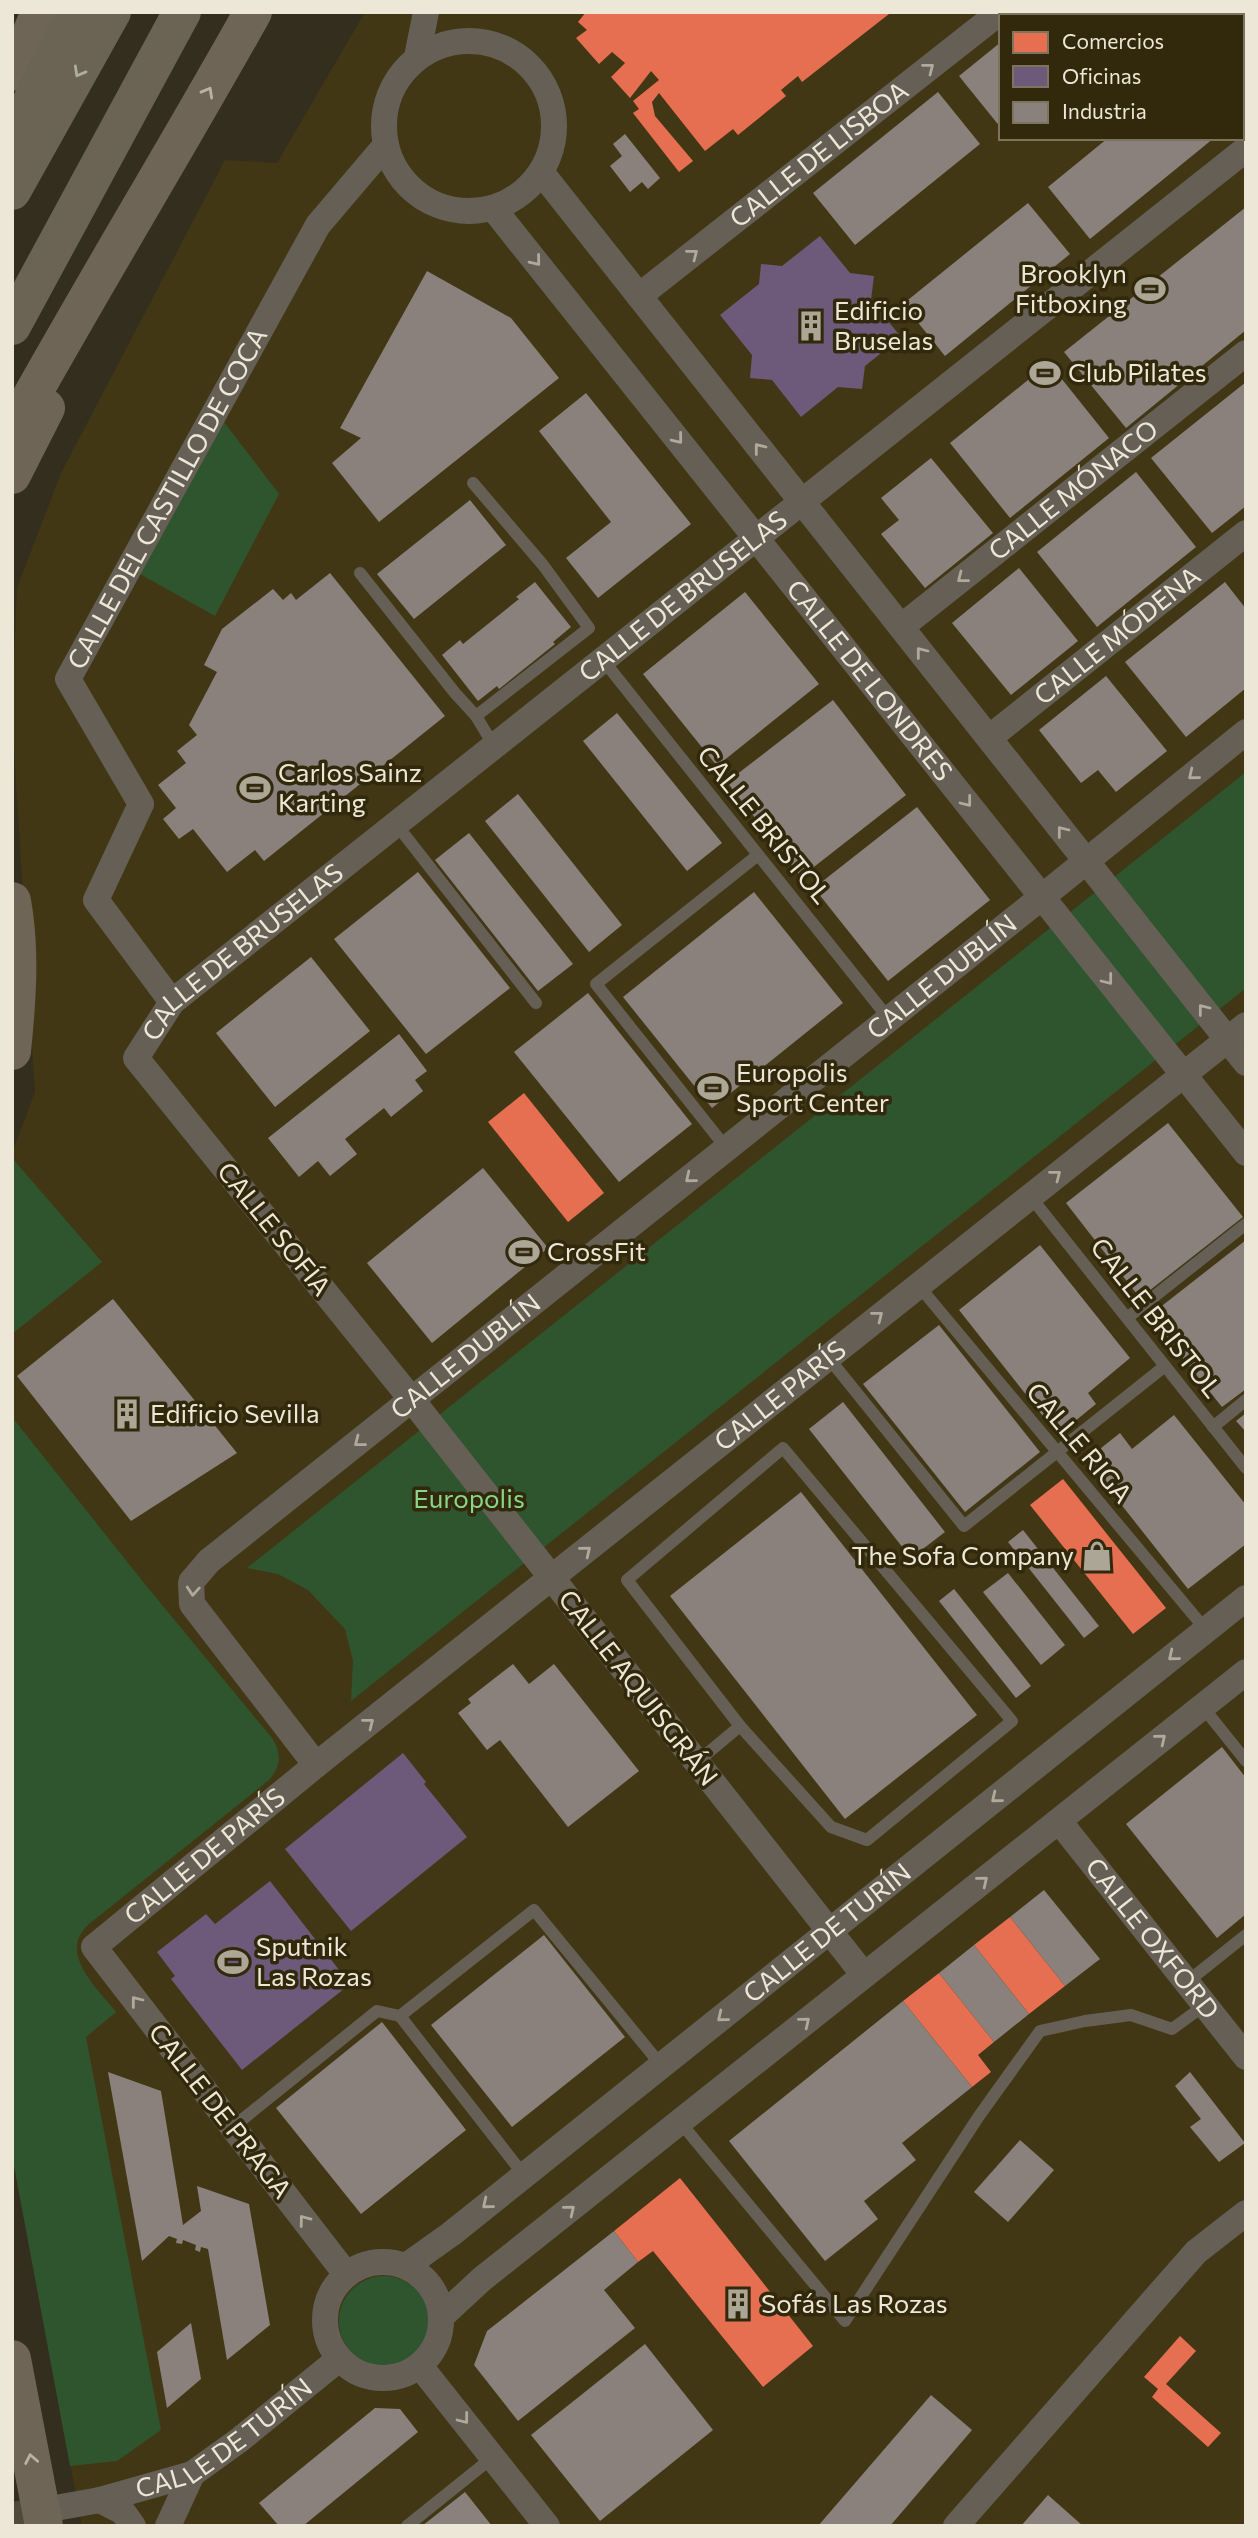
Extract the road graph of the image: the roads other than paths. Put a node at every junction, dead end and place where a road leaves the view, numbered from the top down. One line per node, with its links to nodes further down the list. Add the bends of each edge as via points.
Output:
1 (39, 12): 11 (highway); 13 (highway)
2 (77, 12): 14 (highway)
3 (112, 12): 19 (highway, one-way to 19)
4 (182, 12): 21 (highway)
5 (202, 12): 21 (highway, via 108,178)
6 (253, 12): 17 (highway, one-way to 6)
7 (426, 12): 12 (street)
8 (436, 12): 10 (street)
9 (1000, 12): 22 (street, CALLE DE LISBOA, one-way to 9)
10 (465, 40): 12 (street, via 440,45); 18 (street, via 503,48 523,60 543,83 554,113 553,144)
11 (12, 46)
12 (417, 57): 15 (street, via 388,96)
13 (12, 72)
14 (12, 140)
15 (386, 145): 20 (street, via 396,171 414,192 438,206 466,212); 43 (street, CALLE DEL CASTILLO DE COCA, via 318,225 68,680 141,804 96,900)
16 (1246, 149): 28 (street, CALLE DE BRUSELAS)
17 (175, 151): 25 (highway); 26 (highway)
18 (541, 172): 20 (street, via 521,194); 22 (street)
19 (12, 191)
20 (494, 208): 30 (street, CALLE DE LONDRES, one-way to 30)
21 (32, 292): 23 (highway)
22 (639, 296): 28 (street, one-way to 22)
23 (12, 326)
24 (1246, 353): 32 (street, CALLE MÓNACO, one-way to 32)
25 (12, 431)
26 (12, 475)
27 (473, 483): 34 (lane, via 589,628)
28 (802, 501): 30 (street, CALLE DE BRUSELAS); 32 (street)
29 (1246, 533): 36 (street, CALLE MÓDENA)
30 (757, 537): 33 (street, CALLE DE BRUSELAS); 41 (street, CALLE DE LONDRES, one-way to 41)
31 (360, 573): 34 (lane)
32 (901, 627): 36 (street, one-way to 32)
33 (603, 660): 37 (street, CALLE DE BRUSELAS); 39 (lane, CALLE BRISTOL)
34 (476, 716): 37 (lane)
35 (1246, 732): 40 (street, CALLE DUBLÍN, one-way to 40)
36 (989, 738): 40 (street, one-way to 36)
37 (494, 746): 38 (street, CALLE DE BRUSELAS)
38 (396, 824): 43 (street, CALLE DE BRUSELAS); 44 (lane)
39 (758, 855): 45 (lane, CALLE BRISTOL); 51 (lane, via 596,984)
40 (1087, 862): 41 (street, CALLE DUBLÍN); 46 (street, one-way to 40)
41 (1042, 897): 45 (street, CALLE DUBLÍN); 50 (street, CALLE DE LONDRES, one-way to 50)
42 (12, 901): 47 (highway, via 17,929)
43 (172, 1002): 48 (street, CALLE DE BRUSELAS)
44 (536, 1003)
45 (889, 1019): 51 (street, CALLE DUBLÍN)
46 (1236, 1032): 49 (street); 50 (street, CALLE PARÍS)
47 (12, 1051)
48 (136, 1058): 59 (street, CALLE SOFÍA)
49 (1246, 1063)
50 (1183, 1074): 52 (street, CALLE DE LONDRES); 53 (street, CALLE PARÍS, one-way to 50)
51 (727, 1149): 59 (street, CALLE DUBLÍN, one-way to 59)
52 (1246, 1153)
53 (1030, 1196): 55 (street, CALLE PARÍS); 56 (lane, CALLE BRISTOL)
54 (1246, 1224): 56 (lane)
55 (918, 1284): 57 (street, CALLE PARÍS, one-way to 55); 62 (lane, CALLE RIGA)
56 (1127, 1318): 58 (lane, CALLE BRISTOL)
57 (827, 1356): 62 (lane, via 964,1525); 64 (street, CALLE PARÍS, one-way to 57)
58 (1165, 1366): 61 (lane, CALLE BRISTOL); 62 (lane)
59 (412, 1400): 64 (street, CALLE AQUISGRÁN); 72 (street, CALLE DUBLÍN, one-way to 72, via 209,1561 191,1582 192,1604)
60 (1246, 1400): 61 (lane)
61 (1213, 1427): 63 (lane, CALLE BRISTOL)
62 (1057, 1452): 66 (lane, CALLE RIGA)
63 (1246, 1468)
64 (552, 1579): 71 (street, CALLE AQUISGRÁN); 72 (street, CALLE PARÍS, one-way to 64)
65 (1246, 1598): 66 (street, CALLE DE TURÍN)
66 (1206, 1630): 74 (street, CALLE DE TURÍN, one-way to 74)
67 (1246, 1672): 68 (street)
68 (1202, 1706): 70 (lane); 73 (street, one-way to 68)
69 (740, 1726): 69 (lane, via 627,1580 783,1448 1012,1721 867,1840 831,1827); 71 (lane)
70 (1246, 1761)
71 (696, 1762): 74 (street, CALLE AQUISGRÁN)
72 (316, 1765): 76 (street, CALLE DE PARÍS)
73 (1059, 1821): 77 (street, one-way to 73); 78 (street, CALLE OXFORD)
74 (829, 1931): 77 (street, CALLE AQUISGRÁN); 82 (street, CALLE DE TURÍN, one-way to 82)
75 (1246, 1935): 78 (lane)
76 (94, 1947): 84 (street, CALLE DE PRAGA, one-way to 76)
77 (864, 1975): 83 (street, one-way to 77)
78 (1187, 1982): 79 (street, CALLE OXFORD)
79 (1205, 2005): 81 (street, CALLE OXFORD); 83 (lane, via 1172,2029 1131,2015 1040,2031 845,2321)
80 (400, 2016): 82 (lane, via 534,1910); 84 (lane, via 377,2011); 85 (lane)
81 (1246, 2057)
82 (661, 2065): 85 (street, CALLE DE TURÍN)
83 (680, 2122): 89 (street, one-way to 83)
84 (233, 2127): 88 (street, CALLE DE PRAGA, one-way to 84)
85 (523, 2174): 87 (street, CALLE DE TURÍN, one-way to 87)
86 (1246, 2213): 101 (street, via 1196,2252)
87 (407, 2266): 88 (street, via 386,2261 364,2264); 89 (street, via 431,2286)
88 (346, 2274): 91 (street, via 331,2292 324,2315 327,2338)
89 (442, 2316): 92 (street, via 440,2335)
90 (12, 2359): 96 (highway, one-way to 90)
91 (338, 2359): 92 (street, via 356,2373 377,2379 399,2377); 94 (street, CALLE DE TURÍN)
92 (420, 2366): 93 (street, one-way to 93)
93 (494, 2457): 99 (lane); 100 (street)
94 (192, 2474): 95 (street, CALLE DE TURÍN); 98 (street)
95 (100, 2500): 96 (street, CALLE DE TURÍN); 97 (street, via 123,2512)
96 (52, 2516)
97 (133, 2526)
98 (168, 2526)
99 (408, 2526)
100 (547, 2526)
101 (956, 2526)

